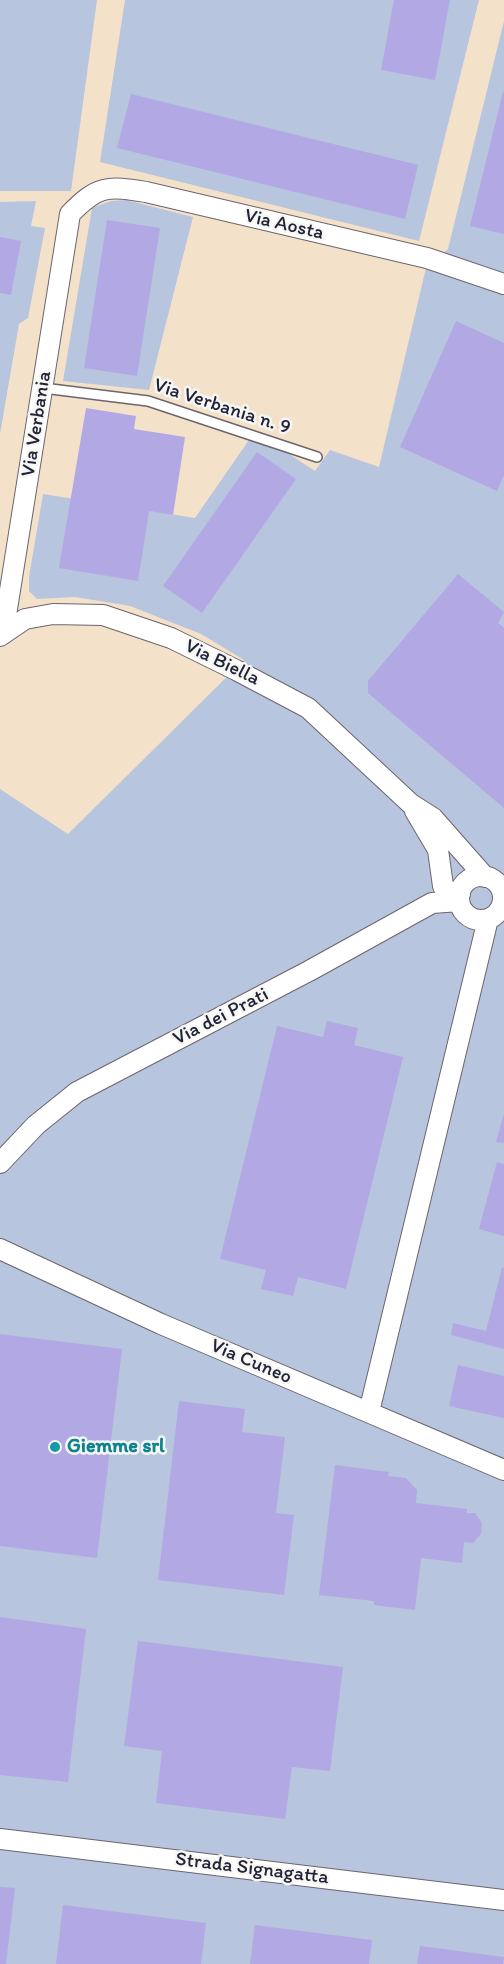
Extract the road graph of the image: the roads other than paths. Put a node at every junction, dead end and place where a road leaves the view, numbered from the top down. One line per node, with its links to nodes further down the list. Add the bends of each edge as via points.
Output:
1 (70, 214): 2 (street, Via Aosta, via 90,194 115,187 427,258); 3 (street, Via Verbania)
2 (504, 284)
3 (43, 388): 4 (lane, Via Verbania n. 9, via 148,401); 5 (street, Via Verbania)
4 (317, 457)
5 (2, 635): 6 (street, Via Biella, via 25,619 78,614 103,615 171,638 308,708)
6 (411, 804): 7 (street, Via Biella, via 433,818); 8 (street, Via Biella, via 438,850 443,886)
7 (495, 879): 8 (street, via 472,878); 9 (street, via 503,902)
8 (460, 898): 9 (street, via 466,914 480,920); 10 (street, Via dei Prati, via 432,903 77,1092 36,1125)
9 (496, 920): 12 (street)
10 (0, 1163)
11 (0, 1250): 12 (street, Via Cuneo, via 161,1324)
12 (369, 1412): 13 (street, Via Cuneo)
13 (504, 1470)
14 (0, 1839): 15 (street, Strada Signagatta)
15 (504, 1900)

